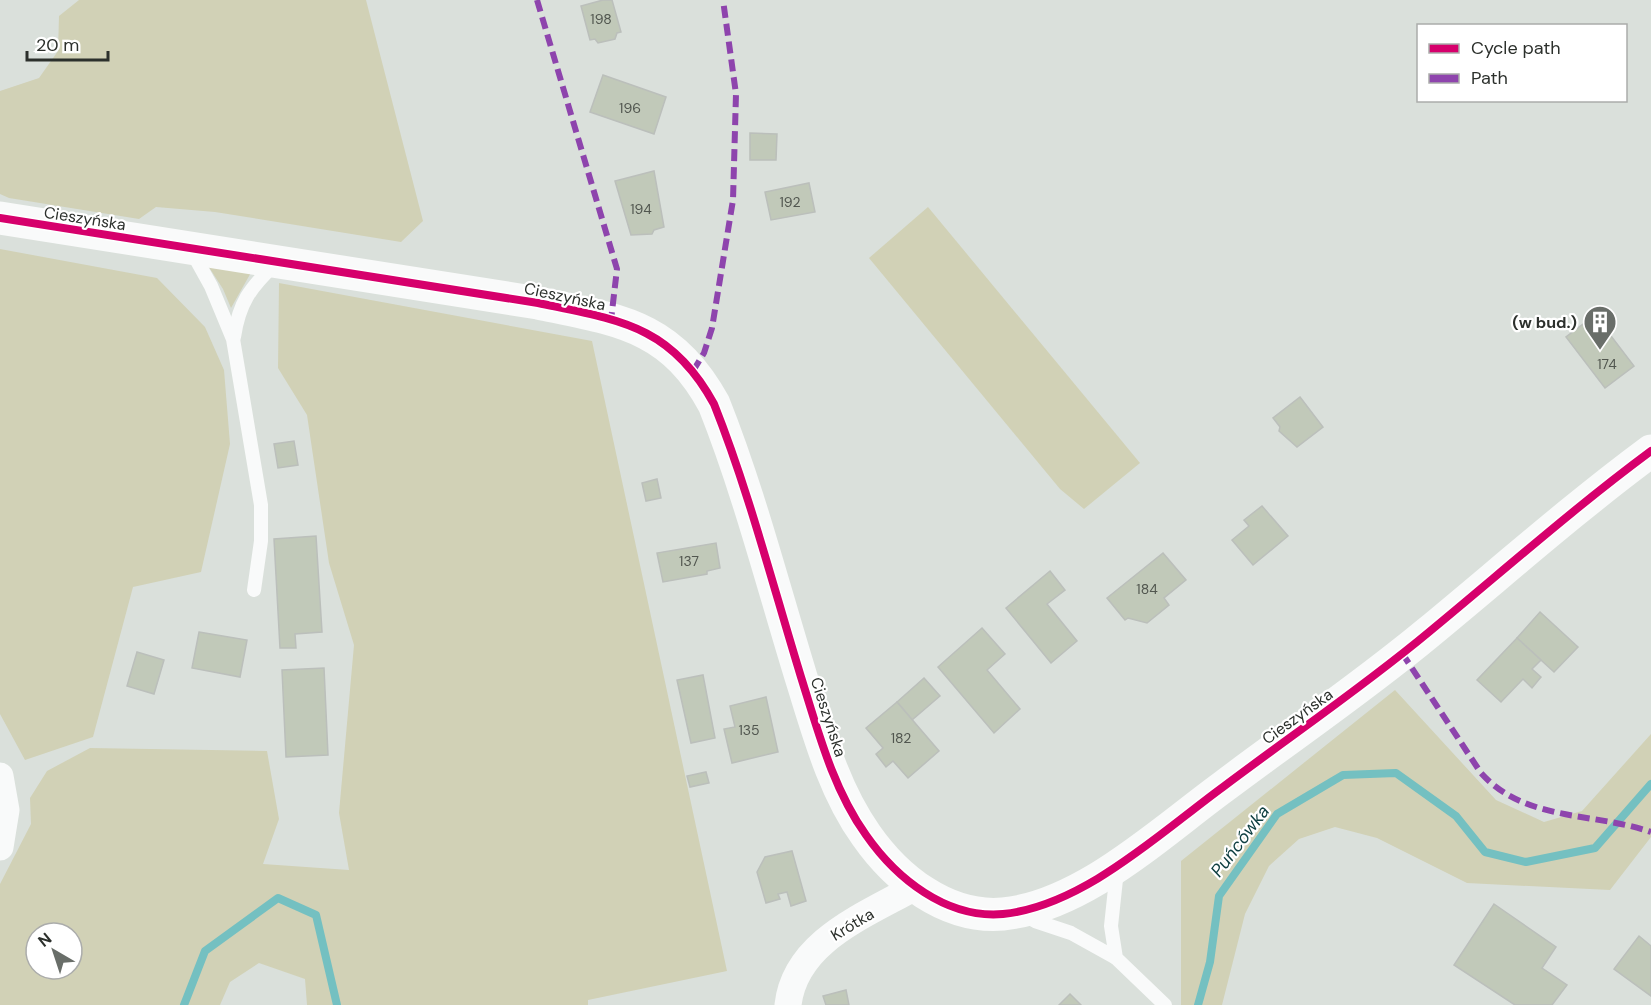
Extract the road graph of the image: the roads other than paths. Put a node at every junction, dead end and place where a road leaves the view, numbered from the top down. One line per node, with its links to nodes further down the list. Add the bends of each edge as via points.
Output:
1 (0, 218): 2 (street, Cieszyńska)
2 (190, 248): 3 (street, Cieszyńska); 4 (lane)
3 (276, 262): 4 (lane, via 254,285 237,313); 10 (street, Cieszyńska, via 576,311 640,329 679,355 704,386 723,428 836,780 866,835)
4 (233, 339): 6 (lane, via 261,505)
5 (1651, 450): 9 (street, Cieszyńska, via 1361,686)
6 (254, 590)
7 (0, 776): 8 (street, via 6,810)
8 (0, 847)
9 (1117, 865): 11 (street, Cieszyńska, via 1062,897); 12 (lane, via 1111,926)
10 (915, 887): 11 (street, Cieszyńska, via 942,902 978,913); 13 (street, Krótka, via 838,929 814,949 789,991)
11 (1020, 912): 12 (lane, via 1080,937)
12 (1116, 958): 14 (lane)
13 (788, 1005)
14 (1165, 1005)

